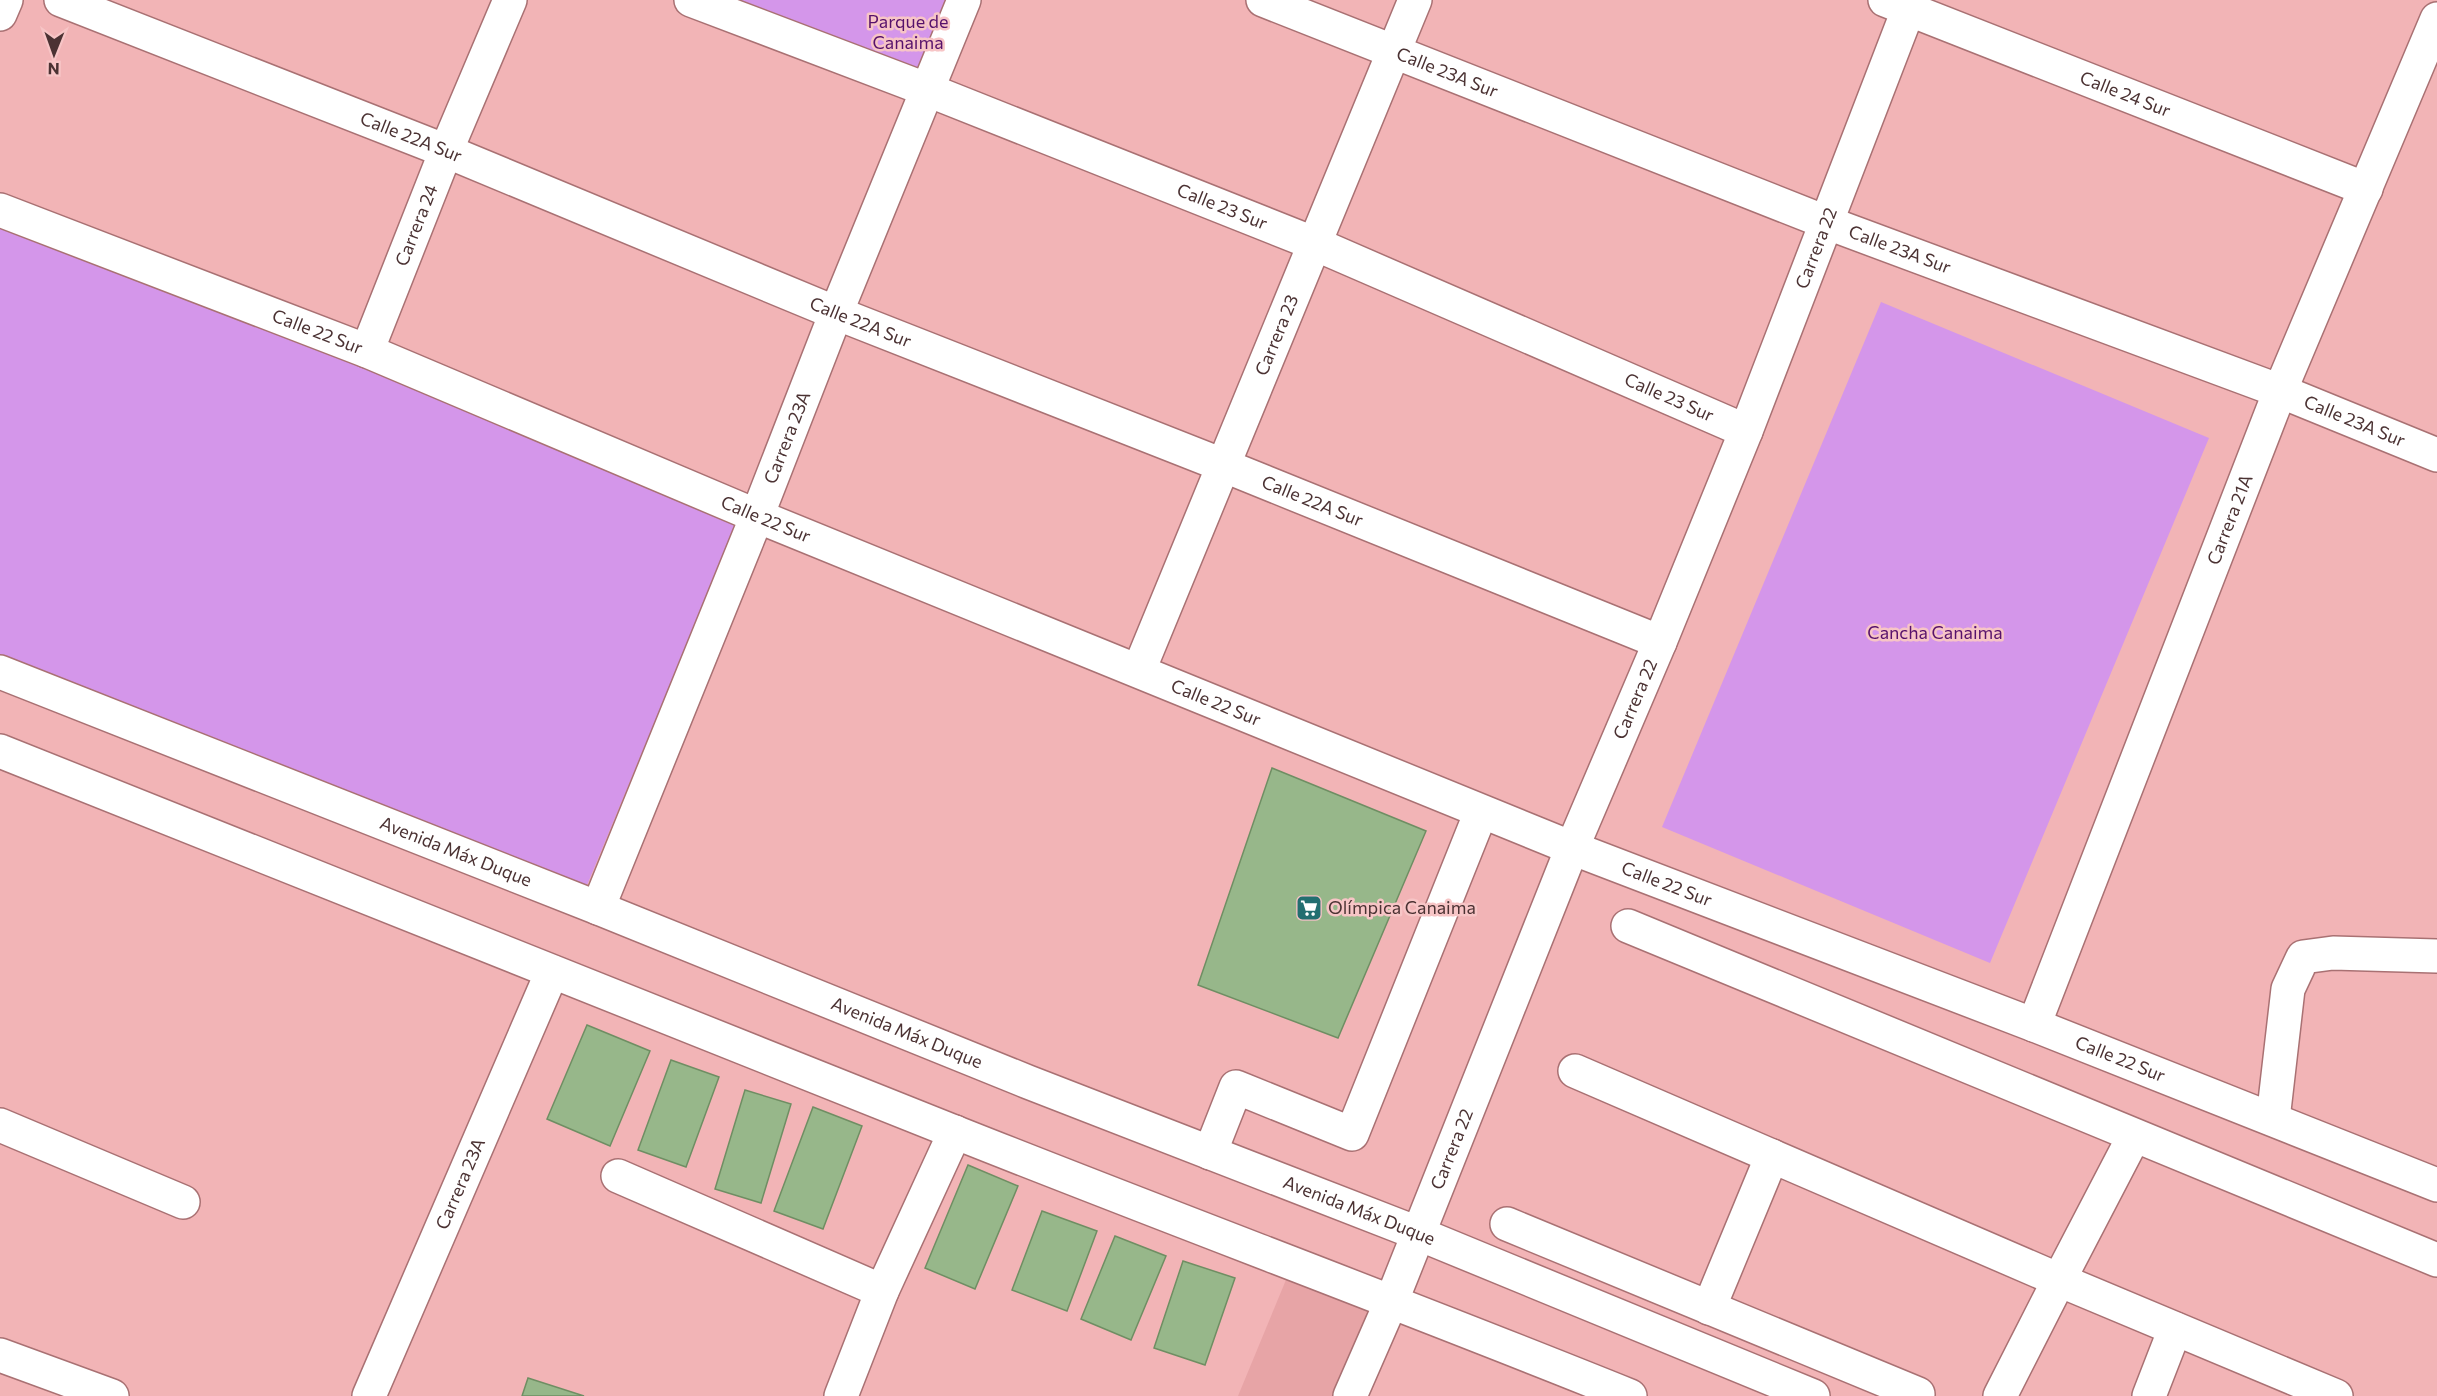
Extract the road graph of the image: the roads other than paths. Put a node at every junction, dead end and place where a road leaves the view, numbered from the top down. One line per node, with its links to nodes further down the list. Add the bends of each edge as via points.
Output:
1 (6, 0): 9 (street)
2 (61, 0): 13 (street, Calle 22A Sur)
3 (510, 0): 13 (street, Carrera 24)
4 (691, 0): 12 (street, Calle 23 Sur)
5 (964, 0): 12 (street, Carrera 23A)
6 (1263, 0): 11 (street, Calle 23A Sur)
7 (1414, 0): 11 (street, Carrera 23)
8 (1902, 3): 14 (street, Calle 24 Sur); 16 (street, Carrera 22)
9 (0, 14)
10 (2437, 19): 14 (street, Carrera 21A)
11 (1394, 52): 16 (street, Calle 23A Sur); 17 (street, Carrera 23)
12 (928, 90): 17 (street, Calle 23 Sur); 18 (street, Carrera 23A)
13 (446, 152): 18 (street, Calle 22A Sur); 19 (street, Carrera 24)
14 (2366, 189): 20 (street, Carrera 21A)
15 (0, 210): 19 (street, Calle 22 Sur)
16 (1828, 223): 20 (street, Calle 23A Sur); 21 (street, Carrera 22)
17 (1313, 243): 21 (street, Calle 23 Sur); 23 (street, Carrera 23)
18 (836, 313): 23 (street, Calle 22A Sur); 24 (street, Carrera 23A)
19 (367, 351): 24 (street, Calle 22 Sur)
20 (2280, 391): 22 (street, Calle 23A Sur); 35 (street, Carrera 21A)
21 (1746, 431): 25 (street, Carrera 22)
22 (2437, 455)
23 (1225, 466): 25 (street, Calle 22A Sur); 26 (street, Carrera 23)
24 (757, 516): 26 (street, Calle 22 Sur); 31 (street, Carrera 23A)
25 (1660, 642): 30 (street, Carrera 22)
26 (1139, 670): 29 (street, Calle 22 Sur)
27 (0, 672): 31 (street, Avenida Máx Duque)
28 (0, 752): 34 (street)
29 (1481, 812): 30 (street, Calle 22 Sur); 41 (street, via 1352,1134 1236,1087)
30 (1572, 848): 35 (street, Calle 22 Sur); 47 (street, Carrera 22)
31 (598, 908): 41 (street, Avenida Máx Duque)
32 (1628, 926): 40 (street)
33 (2437, 956): 37 (street, via 2332,953 2303,957 2288,989)
34 (552, 972): 39 (street); 57 (street, Carrera 23A)
35 (2034, 1025): 37 (street, Calle 22 Sur)
36 (1575, 1071): 42 (street)
37 (2273, 1119): 44 (street, Calle 22 Sur)
38 (0, 1125): 45 (street)
39 (955, 1132): 50 (street); 51 (street)
40 (2134, 1136): 48 (street); 49 (street)
41 (1210, 1153): 47 (street, Avenida Máx Duque)
42 (1772, 1156): 49 (street); 52 (street)
43 (618, 1176): 50 (street)
44 (2437, 1185)
45 (183, 1202)
46 (1507, 1224): 52 (street)
47 (1418, 1234): 51 (street, Carrera 22); 61 (street, Avenida Máx Duque)
48 (2437, 1260)
49 (2059, 1280): 53 (street); 62 (street)
50 (882, 1291): 58 (street)
51 (1392, 1300): 59 (street, Carrera 22); 60 (street)
52 (1709, 1308): 55 (street)
53 (2175, 1329): 63 (street); 64 (street)
54 (0, 1355): 56 (street)
55 (1918, 1394)
56 (112, 1396)
57 (369, 1396)
58 (841, 1396)
59 (1350, 1396)
60 (1630, 1396)
61 (1813, 1396)
62 (2000, 1396)
63 (2148, 1396)
64 (2336, 1396)

